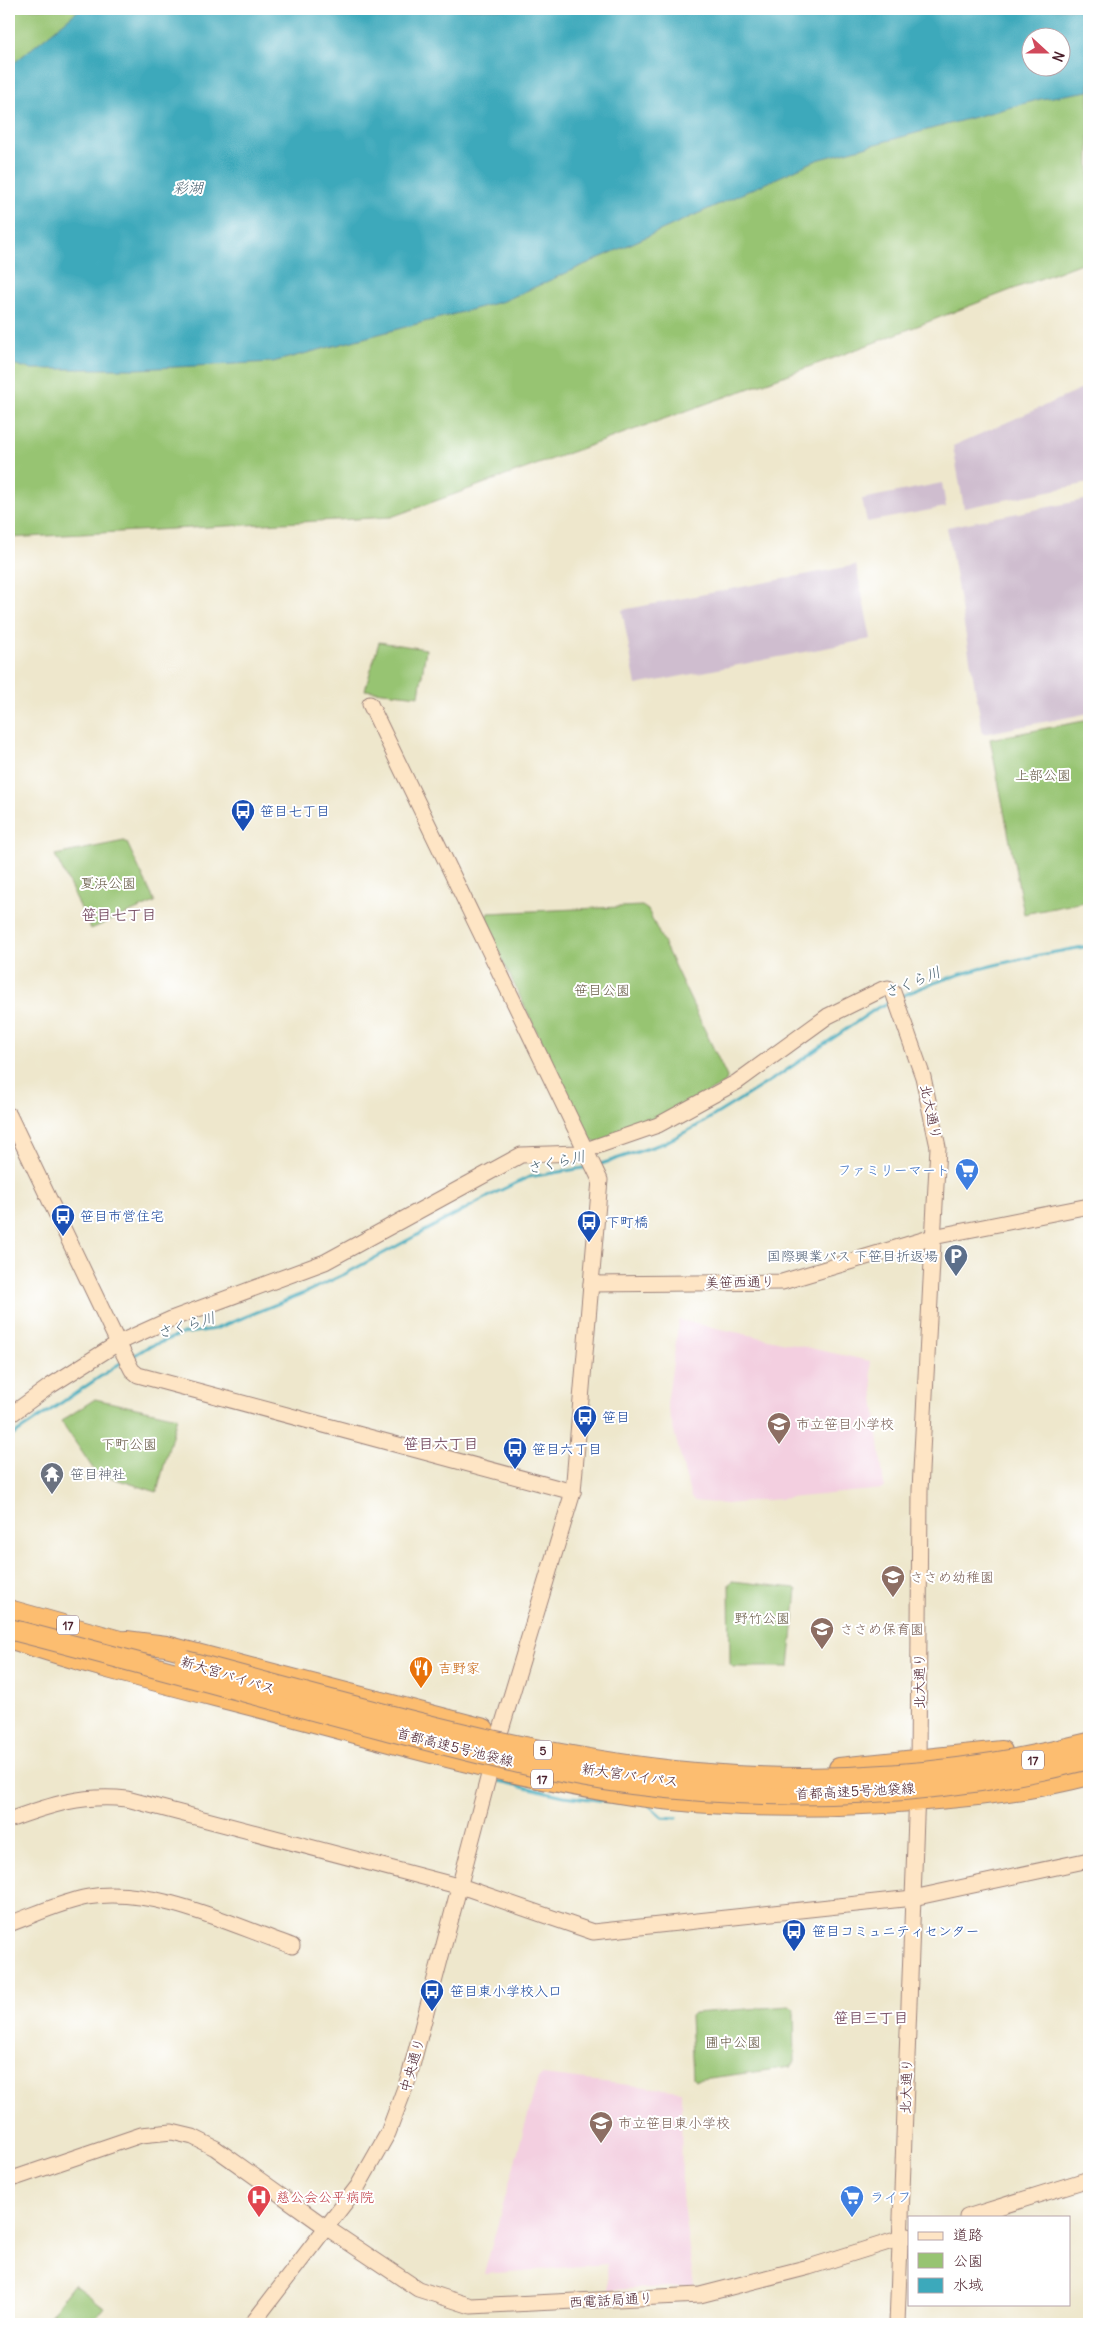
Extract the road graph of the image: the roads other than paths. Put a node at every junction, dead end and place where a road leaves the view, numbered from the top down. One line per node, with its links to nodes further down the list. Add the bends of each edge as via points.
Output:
1 (370, 704): 3 (street)
2 (9, 1115): 7 (street)
3 (586, 1153): 5 (street, 北大通り, via 658,1125 737,1082 828,1016 888,988 897,1004 923,1077 938,1147); 6 (street, 中央通り, via 600,1180); 7 (street, via 521,1155 325,1262 172,1319)
4 (1089, 1206): 5 (street, 美笹西通り)
5 (933, 1237): 6 (street, 美笹西通り, via 782,1282); 22 (street, 北大通り, via 920,1490)
6 (591, 1284): 9 (street, 中央通り)
7 (120, 1346): 8 (street, via 50,1386); 9 (street, via 132,1370 143,1378)
8 (9, 1416)
9 (573, 1492): 15 (street, 中央通り)
10 (9, 1610): 14 (highway, 新大宮バイパス / 17)
11 (9, 1616): 17 (highway, 首都高速5号池袋線 / 5, bridge, via 450,1731 572,1756 694,1773 743,1777 879,1774 989,1763)
12 (9, 1629): 21 (highway, 首都高速5号池袋線 / 5, bridge, via 473,1752 631,1784 744,1794 832,1794 956,1784)
13 (9, 1636): 14 (highway, 新大宮バイパス / 17, via 210,1680 449,1738 277,1691); 23 (highway, 17, via 177,1686)
14 (126, 1641): 15 (highway, 17, via 166,1646)
15 (500, 1733): 23 (street, 中央通り); 25 (highway, 17, via 582,1748)
16 (1089, 1733): 22 (highway, 17, via 993,1753)
17 (1089, 1743)
18 (1089, 1747): 19 (highway, 17, via 976,1773 1056,1762)
19 (1089, 1753)
20 (528, 1755): 25 (highway, 新大宮バイパス / 17)
21 (1089, 1759)
22 (919, 1760): 27 (highway, 17, via 834,1769); 28 (street, 北大通り)
23 (491, 1768): 25 (highway, 17, via 614,1792); 31 (street, 中央通り)
24 (1089, 1775): 28 (highway, 17, via 1000,1793)
25 (702, 1782): 27 (highway, 17); 27 (highway, 17)
26 (868, 1784): 27 (highway, 17)
27 (746, 1786): 28 (highway, 17, via 836,1805)
28 (916, 1801): 32 (street, 北大通り)
29 (9, 1820): 31 (street, via 71,1800 127,1799)
30 (1089, 1860): 32 (street)
31 (461, 1887): 32 (street, via 593,1932); 38 (street, 中央通り, via 403,2096 369,2169)
32 (913, 1898): 39 (street, 北大通り)
33 (9, 1924): 34 (street, via 87,1897 133,1895 166,1902)
34 (292, 1946)
35 (1089, 2179): 37 (street)
36 (9, 2180): 38 (street, 西電話局通り, via 141,2136 172,2132 193,2136 216,2148)
37 (970, 2216)
38 (326, 2228): 39 (street, 西電話局通り, via 423,2291 478,2307 700,2295 809,2267); 40 (street, 中央通り)
39 (905, 2237): 41 (street, 北大通り)
40 (252, 2324)
41 (897, 2324)

